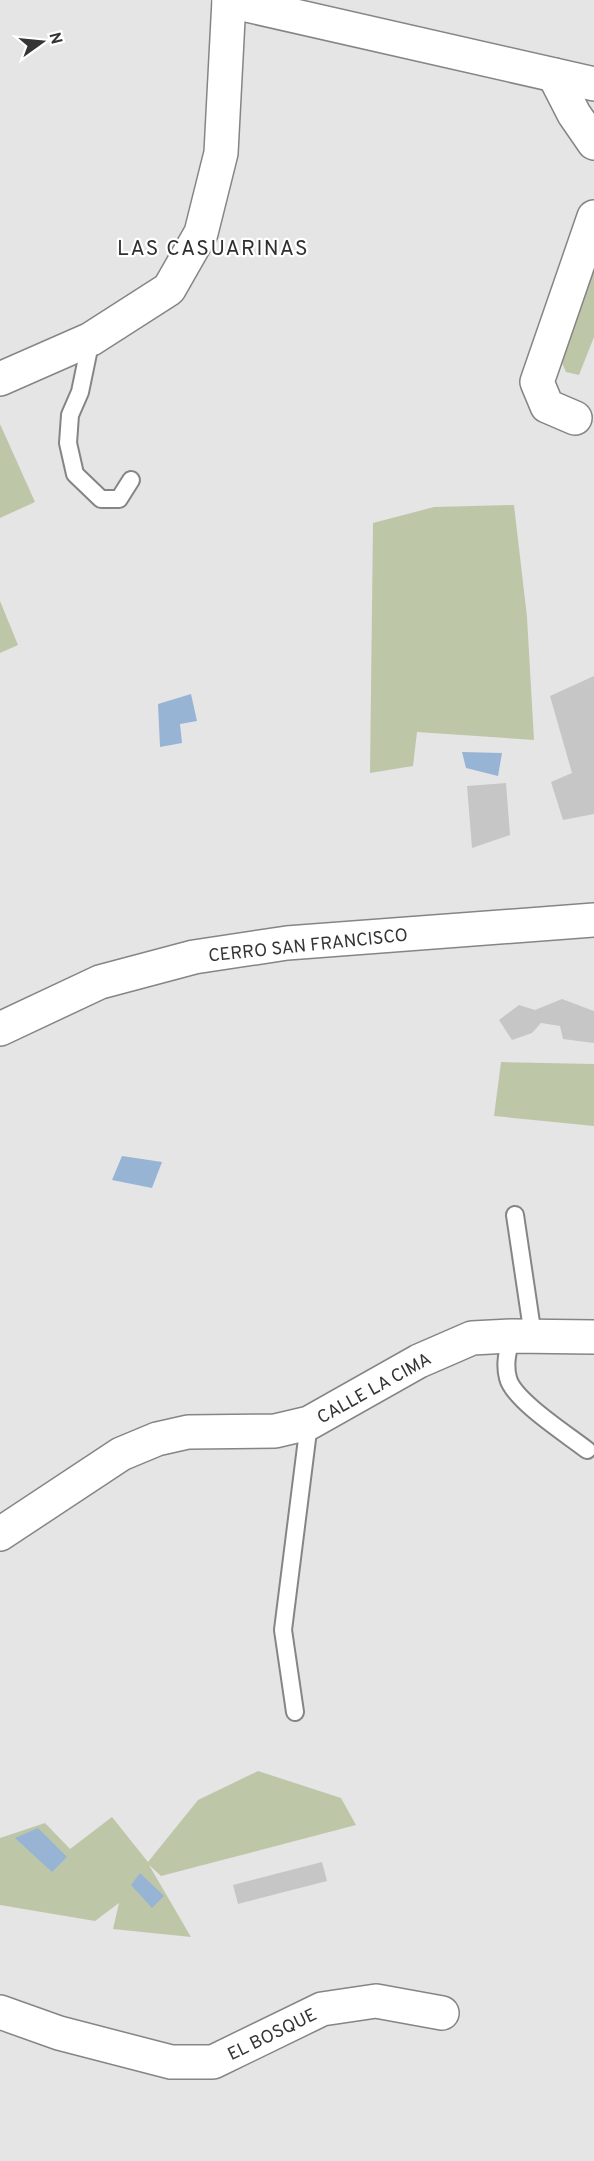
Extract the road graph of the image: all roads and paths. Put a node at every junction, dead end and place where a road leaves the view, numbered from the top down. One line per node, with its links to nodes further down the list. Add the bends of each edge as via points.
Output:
1 (229, 0): 2 (street); 6 (street, via 221,153 201,233 169,289)
2 (554, 75): 3 (street); 4 (street)
3 (594, 84)
4 (594, 143)
5 (594, 217): 8 (street, via 537,382 547,406)
6 (91, 339): 7 (street); 9 (lane, via 80,392 70,415 68,443 75,474 101,500 120,499)
7 (0, 380)
8 (574, 418)
9 (131, 480)
10 (594, 920): 11 (street, CERRO SAN FRANCISCO, via 287,943 194,957 100,982)
11 (0, 1029)
12 (514, 1215): 13 (lane)
13 (523, 1336): 14 (street, CALLE LA CIMA); 15 (street, CALLE LA CIMA, via 472,1338 419,1361); 16 (lane, via 506,1358 508,1380 524,1401)
14 (594, 1337)
15 (309, 1424): 17 (street, CALLE LA CIMA, via 275,1431 188,1432 157,1439 121,1454); 18 (lane, via 283,1630)
16 (587, 1450)
17 (0, 1534)
18 (295, 1712)
19 (0, 2012): 20 (street, EL BOSQUE, via 60,2033 171,2062 213,2062 322,2009 376,2001)
20 (442, 2013)

